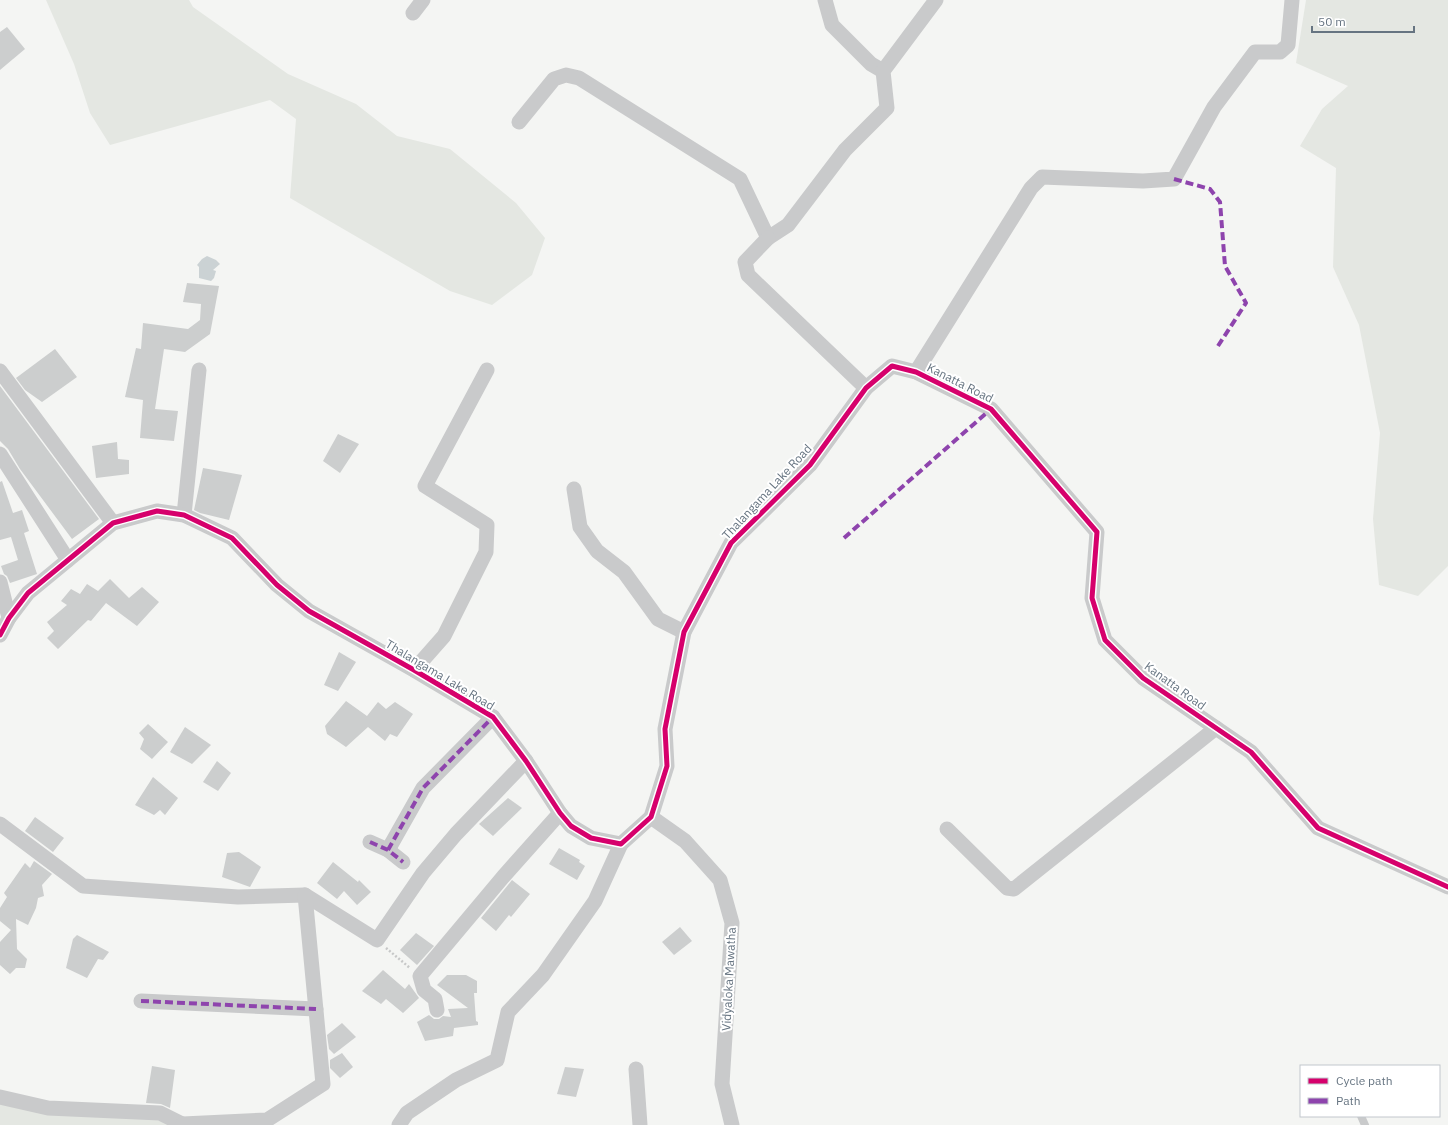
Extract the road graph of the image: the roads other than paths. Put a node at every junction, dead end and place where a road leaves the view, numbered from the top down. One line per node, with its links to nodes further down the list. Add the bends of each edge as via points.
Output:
1 (423, 0): 5 (street)
2 (825, 0): 6 (street, via 832,25 871,64)
3 (936, 0): 6 (street)
4 (1292, 0): 12 (street, via 1288,46 1280,52 1255,52 1214,107 1174,179 1143,181 1042,177 1031,188)
5 (413, 13)
6 (883, 70): 8 (street, via 887,108 845,150 788,225)
7 (518, 122): 8 (street, via 554,79 566,75 579,78 740,179)
8 (768, 238): 13 (street, via 745,262 748,275)
9 (199, 370): 16 (street)
10 (487, 370): 23 (street, via 425,486 487,525 486,552 444,636)
11 (0, 371): 17 (street)
12 (916, 372): 13 (street, Thalangama Lake Road, via 892,366); 25 (street, Kanatta Road, via 991,409 1097,532 1092,598 1105,640 1142,678)
13 (866, 388): 21 (street, Thalangama Lake Road, via 810,465 731,543)
14 (0, 454): 18 (street)
15 (574, 489): 21 (street, via 580,527 597,551 624,572 658,618)
16 (184, 515): 17 (street, Thalangama Lake Road, via 157,511); 23 (street, Thalangama Lake Road, via 232,538 277,585 309,611)
17 (113, 523): 18 (street, Thalangama Lake Road)
18 (68, 560): 20 (street, Thalangama Lake Road, via 28,593)
19 (0, 582): 20 (street)
20 (9, 618): 22 (street, Thalangama Lake Road)
21 (684, 632): 28 (street, Thalangama Lake Road, via 665,729 667,766)
22 (0, 635)
23 (414, 670): 24 (street, Thalangama Lake Road)
24 (493, 717): 26 (street, Thalangama Lake Road); 33 (street, via 423,788)
25 (1216, 728): 30 (street, via 1014,889 1007,888); 35 (street, Kanatta Road, via 1251,752 1318,828)
26 (526, 761): 27 (street, Thalangama Lake Road); 36 (street, via 456,834 423,873 377,940)
27 (560, 813): 32 (street, Thalangama Lake Road, via 571,826 591,838); 39 (street, via 420,976 424,990 435,999)
28 (651, 817): 32 (street); 45 (street, Vidyaloka Mawatha, via 685,841 720,880 732,923 722,1084)
29 (0, 824): 36 (street, via 83,886 238,897)
30 (947, 829)
31 (370, 842): 33 (street)
32 (621, 844): 43 (street, via 595,901 543,975 508,1012 497,1060 456,1080 407,1113)
33 (388, 850): 34 (street)
34 (403, 862)
35 (1448, 887)
36 (305, 895): 38 (street)
37 (140, 1001): 38 (street)
38 (316, 1009): 42 (street, via 324,1084 267,1120)
39 (436, 1010)
40 (636, 1069): 44 (street)
41 (0, 1097): 42 (street, via 48,1108 160,1113)
42 (184, 1125)
43 (399, 1125)
44 (640, 1125)
45 (732, 1125)

